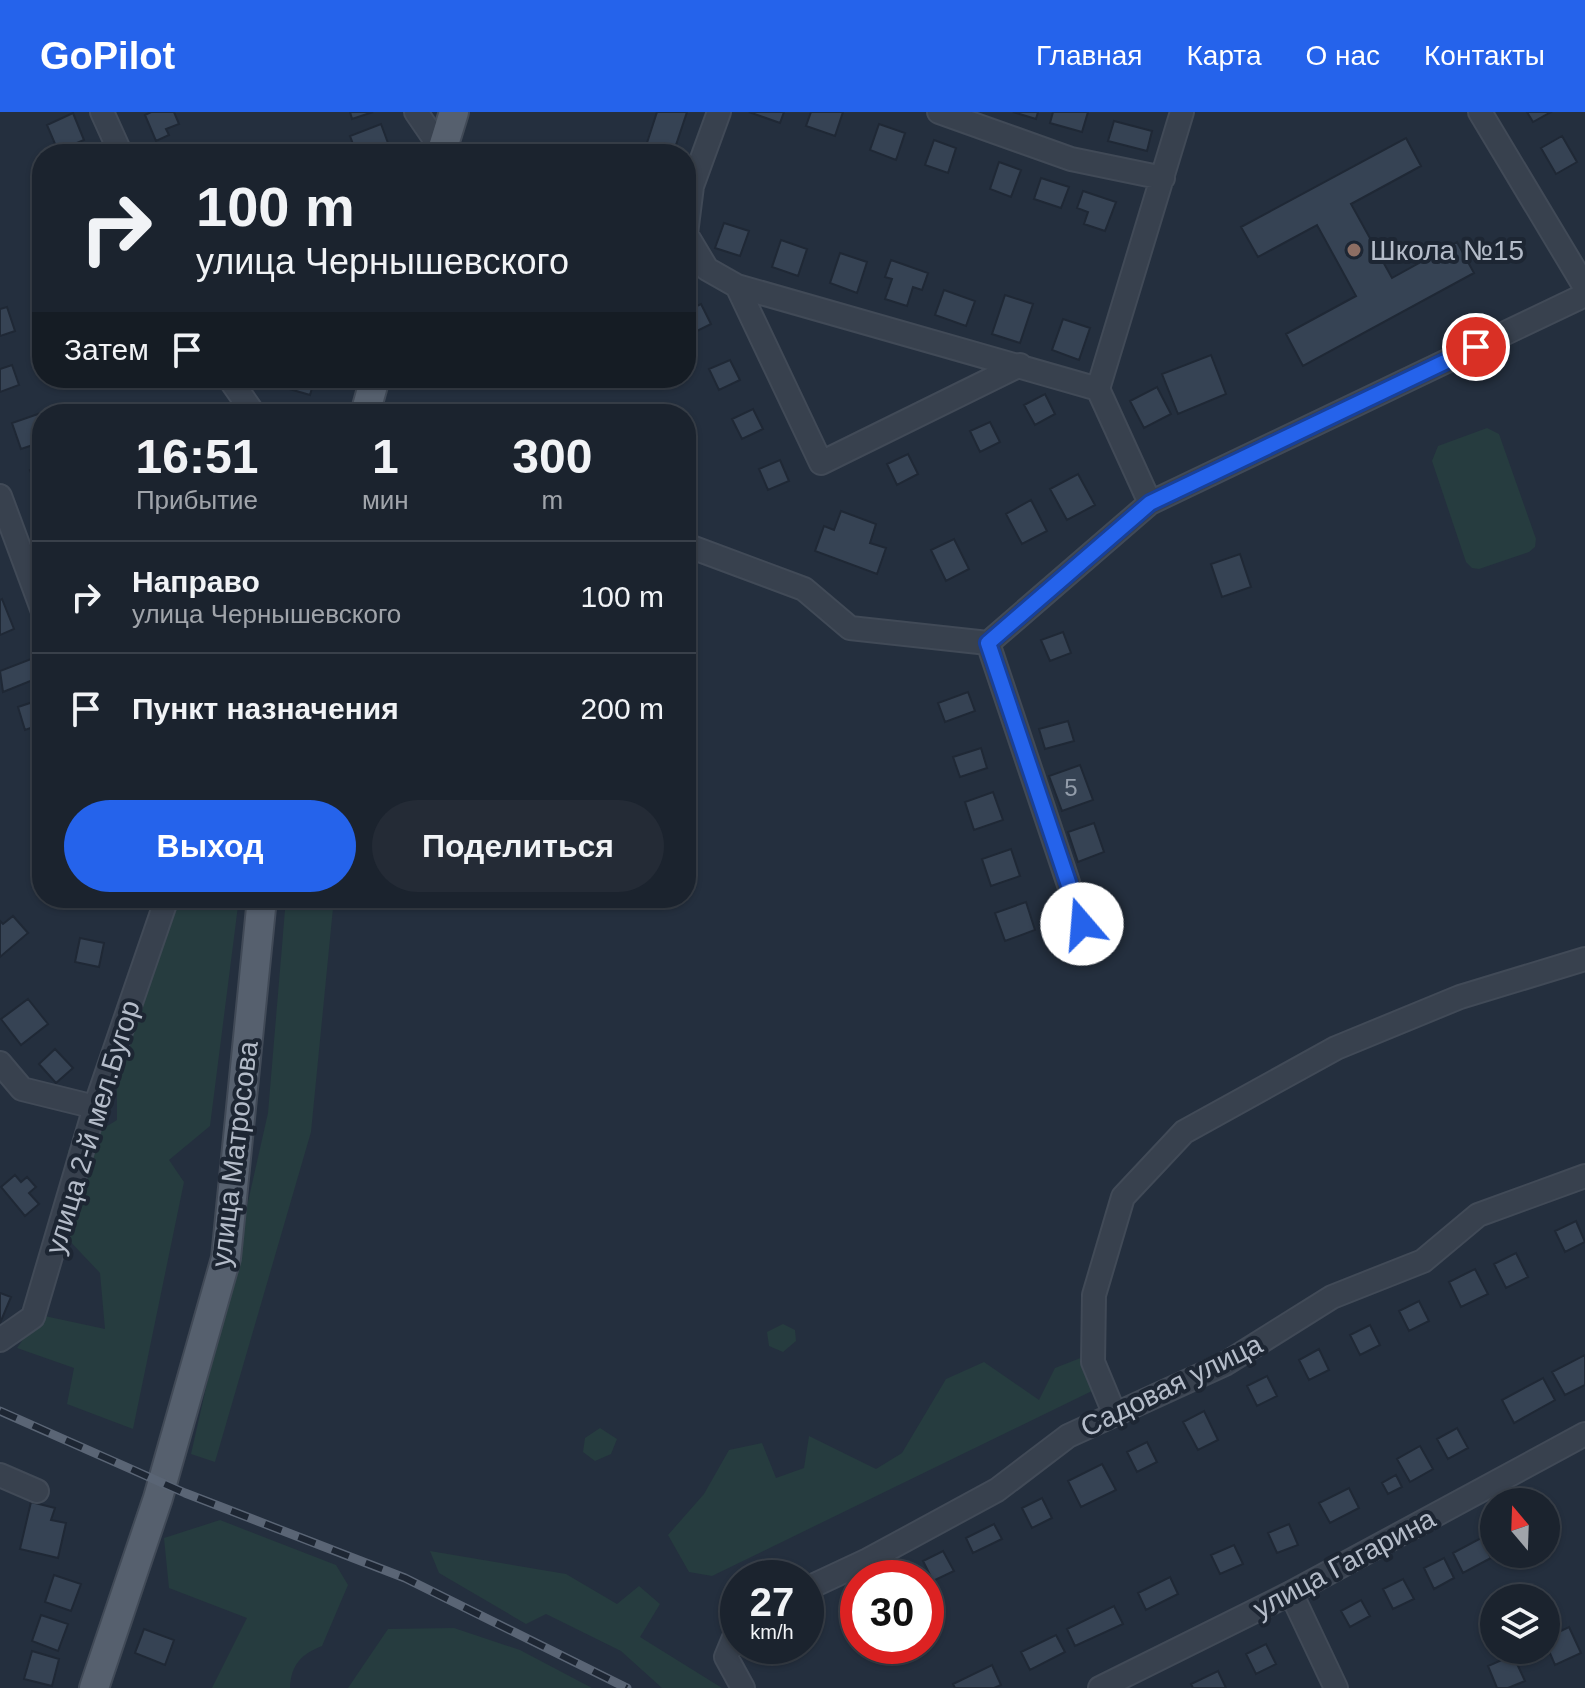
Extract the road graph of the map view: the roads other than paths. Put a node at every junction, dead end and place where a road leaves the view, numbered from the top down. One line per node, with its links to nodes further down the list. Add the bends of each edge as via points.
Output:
1 (102, 112): 8 (street)
2 (416, 112): 9 (street)
3 (454, 112): 10 (main road)
4 (719, 112): 11 (street)
5 (939, 112): 12 (street, via 1071,159)
6 (1182, 112): 12 (street)
7 (1480, 112): 15 (street)
8 (116, 144)
9 (437, 144)
10 (444, 144)
11 (696, 175)
12 (1163, 178): 18 (street)
13 (696, 251): 14 (street, via 707,269)
14 (737, 286): 17 (street); 17 (street, via 821,463)
15 (1585, 287)
16 (1585, 295): 20 (street)
17 (1020, 365): 18 (street)
18 (1098, 389): 20 (street)
19 (0, 496): 22 (street)
20 (1150, 503): 23 (street)
21 (696, 549): 23 (street, via 804,589 850,628)
22 (32, 582)
23 (988, 643): 28 (street)
24 (154, 908): 27 (street)
25 (164, 908): 27 (street, улица 2-й мел.Бугор)
26 (261, 908): 41 (main road, улица Матросова, via 226,1258 158,1498)
27 (159, 922): 31 (street, улица 2-й мел.Бугор)
28 (1082, 924)
29 (1585, 959): 34 (street, via 1460,997 1336,1048 1184,1132 1123,1197 1094,1295 1093,1362)
30 (0, 1063): 31 (street, via 22,1089)
31 (95, 1107): 33 (street, улица 2-й мел.Бугор, via 33,1317)
32 (1585, 1176): 34 (street, Садовая улица, via 1478,1215 1423,1261 1332,1297 1225,1364)
33 (0, 1340)
34 (1115, 1415): 38 (street, Садовая улица, via 1068,1436 997,1490)
35 (1585, 1434): 39 (street, улица Гагарина)
36 (0, 1475): 37 (street)
37 (37, 1491)
38 (824, 1581)
39 (1291, 1593): 43 (street, улица Гагарина); 44 (street)
40 (730, 1664): 42 (street)
41 (94, 1688)
42 (743, 1688)
43 (1100, 1688)
44 (1336, 1688)

